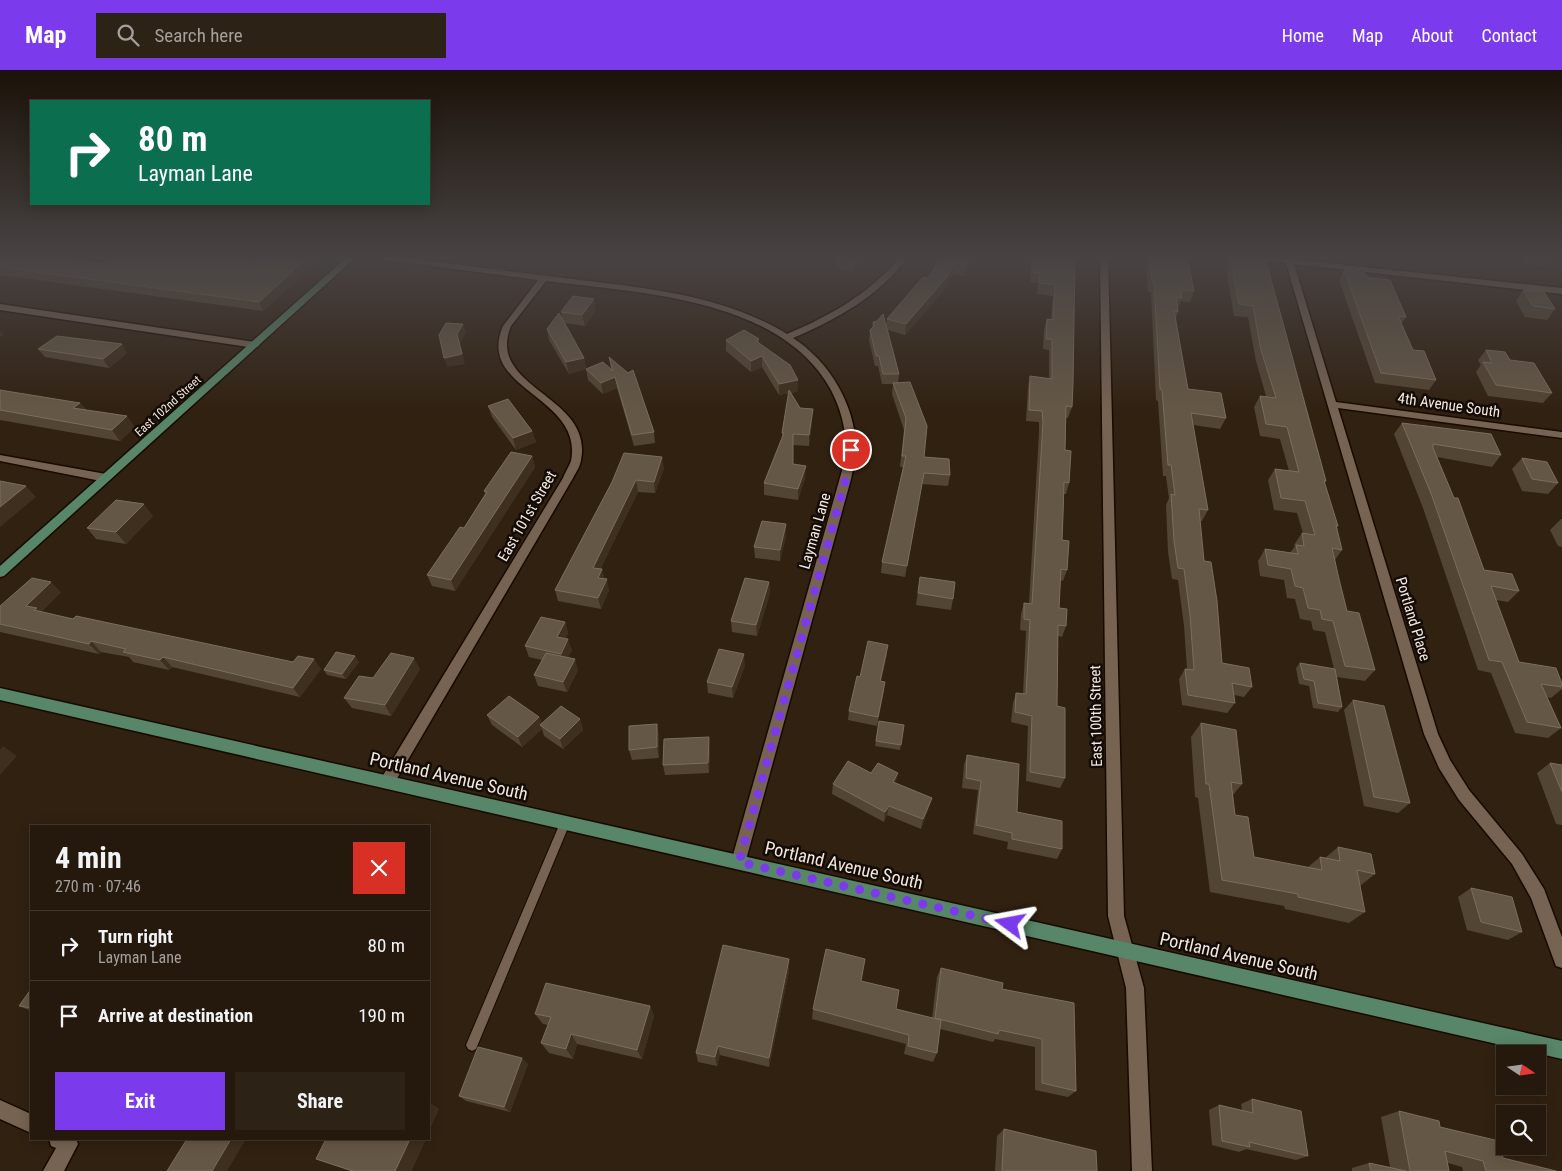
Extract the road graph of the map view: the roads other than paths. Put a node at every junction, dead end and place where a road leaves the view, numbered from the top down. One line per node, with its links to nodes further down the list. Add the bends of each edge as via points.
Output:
1 (9, 308): 9 (street)
2 (295, 308): 9 (street, East 102nd Street)
3 (521, 308): 16 (street, East 101st Street, via 504,332 502,358 516,375 566,415 578,444 576,461)
4 (724, 308): 8 (street, Layman Lane, via 765,324)
5 (849, 308): 8 (street)
6 (1105, 308): 19 (street, East 100th Street, via 1116,916)
7 (1303, 308): 10 (street, Portland Place)
8 (786, 338): 18 (street, Layman Lane, via 809,355 841,398 851,450 846,479)
9 (255, 345): 13 (street, East 102nd Street)
10 (1332, 404): 11 (street, 4th Avenue South); 20 (street, Portland Place, via 1431,734 1444,764 1464,795 1517,859 1538,894)
11 (1562, 435)
12 (0, 458): 13 (street)
13 (106, 478): 14 (street, East 102nd Street)
14 (0, 573)
15 (0, 694): 16 (street, Portland Avenue South)
16 (387, 782): 17 (street, Portland Avenue South)
17 (565, 823): 18 (street, Portland Avenue South); 21 (lane)
18 (739, 862): 19 (street, Portland Avenue South)
19 (1126, 951): 22 (street, Portland Avenue South); 27 (street, East 100th Street, via 1135,988)
20 (1562, 960)
21 (472, 1045)
22 (1562, 1050)
23 (0, 1109): 24 (street)
24 (30, 1124)
25 (60, 1140): 26 (street, via 69,1144)
26 (53, 1171)
27 (1142, 1171)

